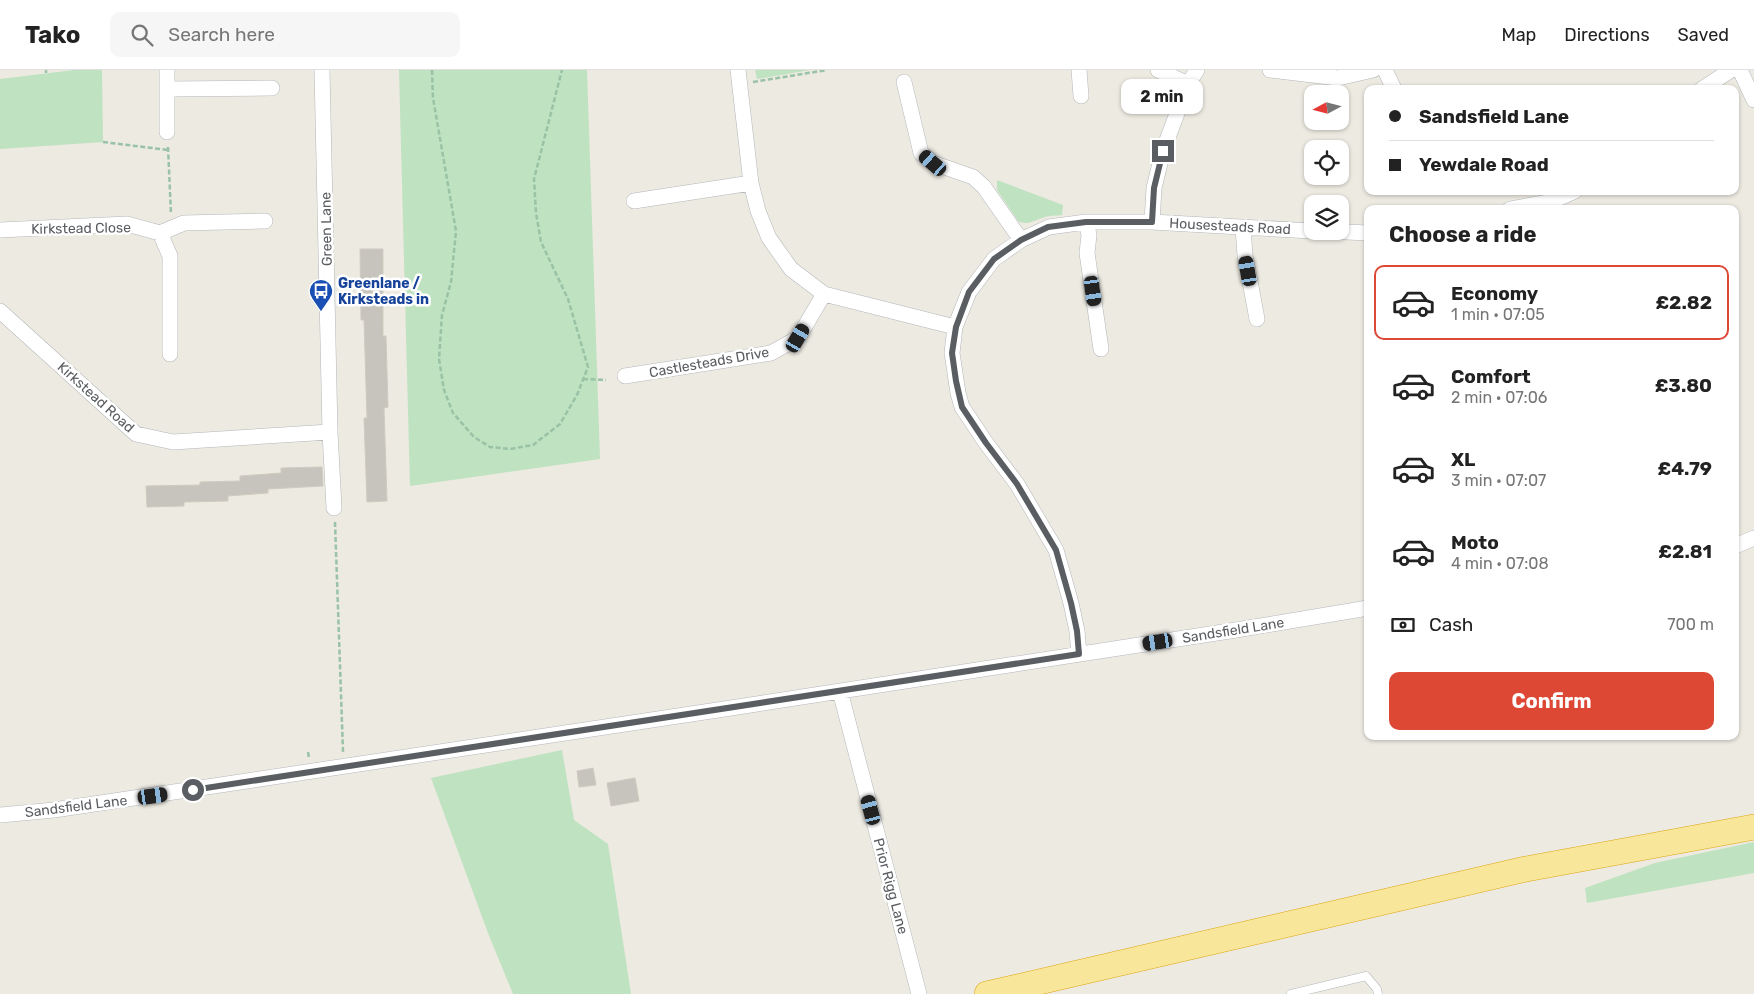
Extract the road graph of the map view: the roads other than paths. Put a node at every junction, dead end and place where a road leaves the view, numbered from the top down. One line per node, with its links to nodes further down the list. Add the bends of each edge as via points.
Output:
1 (168, 70): 17 (street)
2 (322, 70): 42 (street, Green Lane)
3 (738, 70): 21 (street)
4 (1080, 70): 18 (street)
5 (1158, 70): 13 (street)
6 (1197, 70): 13 (street)
7 (1270, 70): 8 (street, via 1338,78)
8 (1373, 70)
9 (1385, 70): 14 (street)
10 (1731, 70): 15 (street)
11 (1740, 70): 19 (street)
12 (904, 82): 34 (street, via 921,153 933,163 973,177 984,187)
13 (1188, 84): 27 (street, via 1163,151 1154,188)
14 (1392, 85)
15 (1708, 85)
16 (272, 88): 17 (street)
17 (168, 89): 20 (street)
18 (1081, 96)
19 (1754, 100)
20 (167, 132)
21 (751, 183): 23 (street); 35 (street, via 769,238 791,269)
22 (1566, 195): 24 (street)
23 (634, 201)
24 (1532, 205)
25 (265, 221): 30 (street, Kirkstead Close, via 184,223)
26 (1086, 222): 27 (street, Housesteads Road); 34 (street, Housesteads Road, via 1048,227); 39 (street, via 1089,235 1087,253)
27 (1152, 222): 28 (street, Housesteads Road)
28 (1243, 228): 31 (street, Housesteads Road); 37 (street)
29 (0, 230): 30 (street, Kirkstead Close, via 127,224)
30 (166, 230): 40 (street, via 170,256)
31 (1304, 231)
32 (1349, 232): 33 (street)
33 (1364, 233)
34 (1021, 240): 38 (street, Housesteads Road, via 994,259 969,292)
35 (824, 294): 38 (street); 41 (street, Castlesteads Drive, via 798,338 771,353)
36 (0, 311): 42 (street, Kirkstead Road, via 136,434 173,442)
37 (1257, 320)
38 (956, 327): 47 (street, Housesteads Road, via 952,353 962,407 1017,484 1056,550 1071,603)
39 (1101, 349)
40 (170, 354)
41 (625, 376)
42 (330, 432): 43 (street, Green Lane)
43 (334, 508)
44 (1754, 538): 45 (street)
45 (1739, 544)
46 (1364, 609): 47 (street, Sandsfield Lane)
47 (1079, 654): 48 (street, Sandsfield Lane)
48 (840, 691): 49 (street, Sandsfield Lane); 51 (street, Prior Rigg Lane)
49 (0, 816)
50 (1754, 827): 52 (highway, via 1526,869)
51 (920, 994)
52 (987, 994)
53 (1291, 994): 54 (lane, via 1366,976)
54 (1378, 994)

